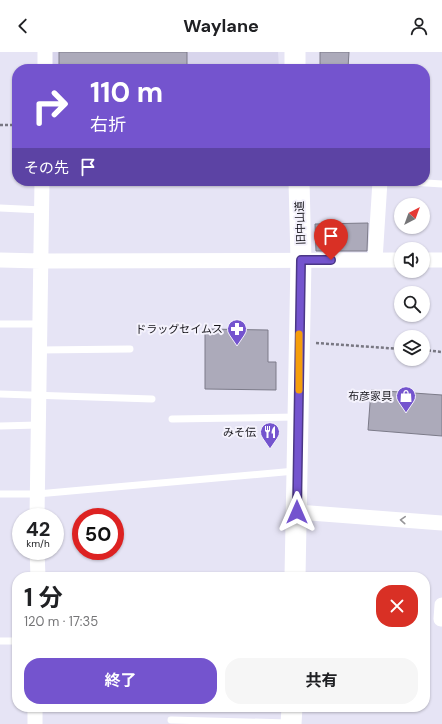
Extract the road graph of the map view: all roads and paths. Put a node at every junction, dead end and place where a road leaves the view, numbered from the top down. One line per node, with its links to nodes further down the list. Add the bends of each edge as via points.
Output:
1 (45, 52): 3 (street)
2 (295, 52): 4 (main road)
3 (45, 64)
4 (295, 64)
5 (0, 125): 6 (path)
6 (12, 125)
7 (430, 183): 8 (lane)
8 (442, 184)
9 (42, 186): 13 (street)
10 (298, 186): 15 (main road, 旧中山道)
11 (380, 186): 16 (street)
12 (0, 208): 13 (lane)
13 (42, 210): 20 (street)
14 (0, 260): 20 (street)
15 (301, 260): 16 (street); 20 (street); 23 (main road, 旧中山道)
16 (375, 260): 17 (street)
17 (394, 260)
18 (430, 260): 19 (street)
19 (442, 260)
20 (41, 261): 22 (street)
21 (0, 324): 22 (lane)
22 (40, 324): 26 (street)
23 (299, 342): 25 (path); 32 (main road, 旧中山道)
24 (130, 349): 26 (lane)
25 (394, 349)
26 (39, 350): 30 (street)
27 (430, 351): 28 (path)
28 (442, 352)
29 (0, 394): 30 (lane)
30 (38, 395): 31 (lane); 34 (street)
31 (152, 399)
32 (298, 417): 33 (lane); 36 (main road, 旧中山道)
33 (172, 419)
34 (38, 425): 35 (lane); 38 (street)
35 (0, 426)
36 (297, 471): 38 (lane); 40 (main road, 旧中山道)
37 (0, 494): 38 (lane)
38 (37, 494): 39 (street)
39 (37, 508)
40 (297, 512): 41 (street, one-way to 40); 44 (main road, 旧中山道)
41 (442, 523)
42 (37, 560): 43 (street)
43 (38, 572)
44 (295, 572)
45 (0, 641): 46 (lane)
46 (12, 641)
47 (35, 712): 50 (street)
48 (291, 718): 49 (lane)
49 (171, 720)
50 (34, 724)

